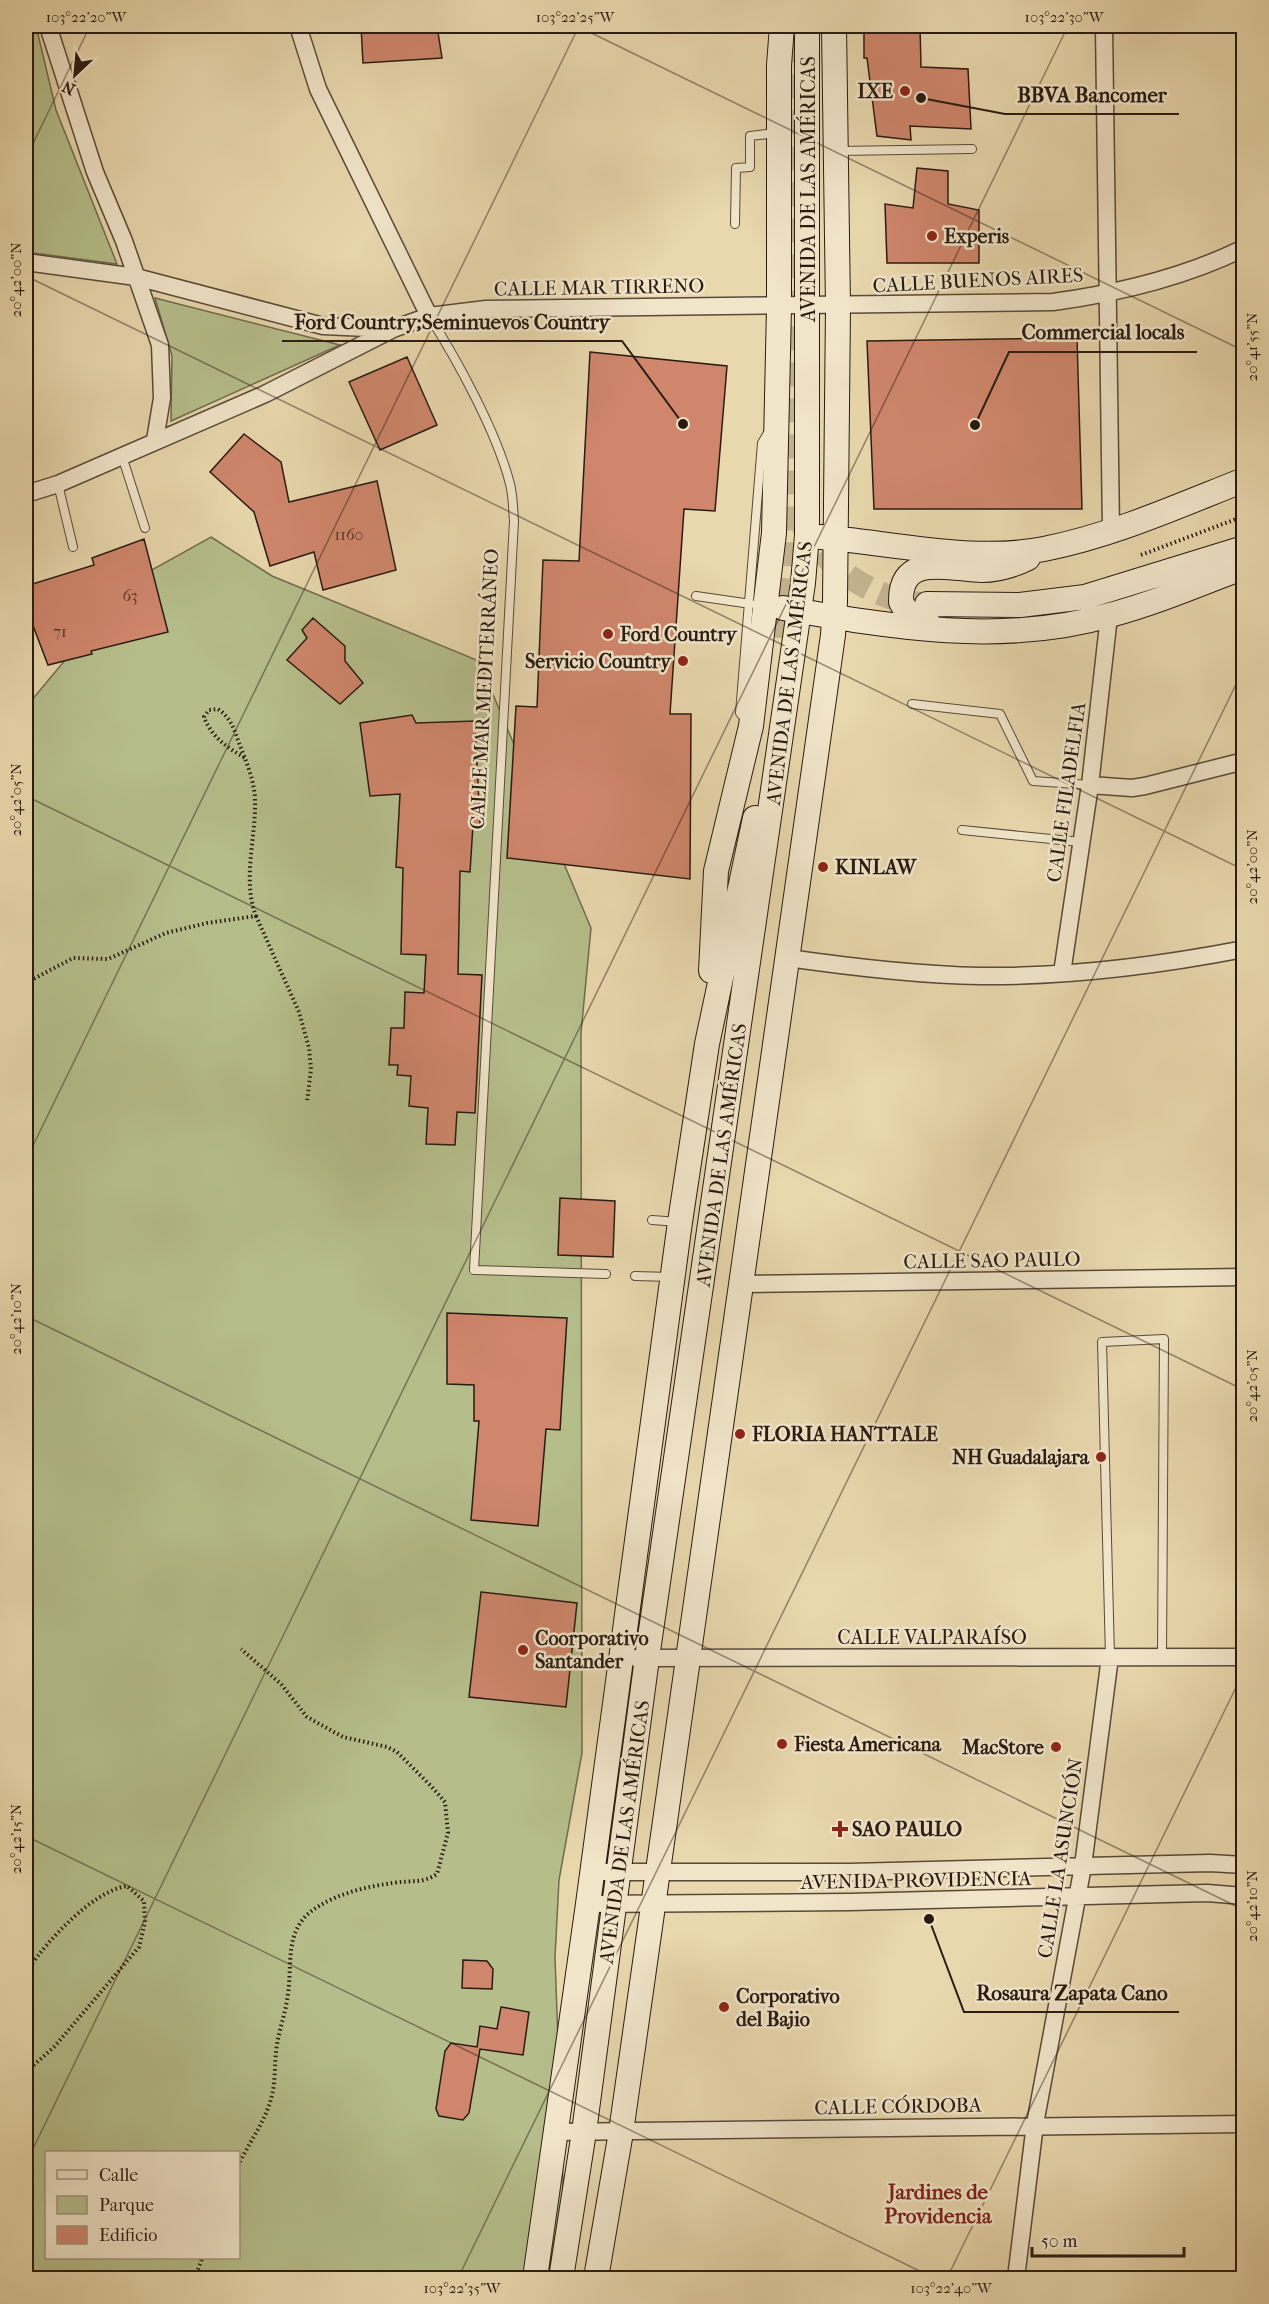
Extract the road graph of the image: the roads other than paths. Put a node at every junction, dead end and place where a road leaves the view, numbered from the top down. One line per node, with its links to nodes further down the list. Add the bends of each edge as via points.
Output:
1 (48, 26): 15 (street, via 95,172)
2 (298, 26): 20 (street, CALLE MAR MEDITERRÁNEO, via 318,89)
3 (771, 26): 8 (main road, AVENIDA DE LAS AMÉRICAS)
4 (783, 26): 8 (main road, AVENIDA DE LAS AMÉRICAS)
5 (807, 26): 17 (main road, AVENIDA DE LAS AMÉRICAS)
6 (834, 26): 11 (main road, AVENIDA DE LAS AMÉRICAS)
7 (1104, 26): 16 (street)
8 (779, 65): 9 (main road, AVENIDA DE LAS AMÉRICAS)
9 (779, 133): 12 (lane, via 750,136 750,167 736,168); 18 (main road, AVENIDA DE LAS AMÉRICAS)
10 (972, 149): 11 (lane)
11 (836, 151): 19 (main road, AVENIDA DE LAS AMÉRICAS)
12 (735, 224)
13 (1244, 248): 16 (street, CALLE BUENOS AIRES, via 1180,275)
14 (26, 262): 15 (street)
15 (136, 278): 21 (street, via 295,321); 23 (street, via 160,345 162,398)
16 (1106, 295): 19 (street, CALLE BUENOS AIRES, via 1053,302); 29 (street)
17 (808, 306): 18 (street, CALLE BUENOS AIRES); 19 (street, CALLE BUENOS AIRES); 31 (main road, AVENIDA DE LAS AMÉRICAS)
18 (779, 307): 20 (street, CALLE MAR TIRRENO, via 486,309); 22 (main road, AVENIDA DE LAS AMÉRICAS)
19 (838, 307): 32 (main road, AVENIDA DE LAS AMÉRICAS)
20 (429, 316): 21 (street, CALLE MAR TIRRENO); 56 (lane, CALLE MAR MEDITERRÁNEO, via 499,449 511,485 514,521 474,1270)
21 (393, 329): 23 (street, CALLE MAR TIRRENO, via 265,394)
22 (776, 417): 30 (main road, AVENIDA DE LAS AMÉRICAS); 38 (lane, via 762,443)
23 (155, 440): 24 (street, CALLE MAR TIRRENO)
24 (122, 455): 26 (street, CALLE MAR TIRRENO); 28 (lane)
25 (1244, 480): 29 (main road)
26 (58, 484): 27 (street, CALLE MAR TIRRENO); 33 (lane)
27 (26, 494)
28 (145, 528)
29 (1111, 531): 35 (main road)
30 (774, 532): 31 (main road); 38 (main road, AVENIDA DE LAS AMÉRICAS)
31 (807, 535): 32 (main road); 40 (main road, AVENIDA DE LAS AMÉRICAS)
32 (836, 538): 35 (main road, via 969,553); 41 (main road, AVENIDA DE LAS AMÉRICAS)
33 (73, 547)
34 (1244, 548): 39 (main road, via 1085,597 1020,605)
35 (1043, 549): 43 (main road, via 1004,567 981,570 927,566 911,572 901,591 903,607)
36 (1244, 567): 42 (main road)
37 (696, 596): 38 (lane)
38 (757, 604): 40 (main road); 53 (main road, AVENIDA DE LAS AMÉRICAS, via 751,726 716,871)
39 (927, 604)
40 (799, 610): 41 (main road); 65 (main road, AVENIDA DE LAS AMÉRICAS)
41 (834, 616): 43 (main road); 51 (main road, AVENIDA DE LAS AMÉRICAS)
42 (1109, 616): 43 (main road, via 1028,630); 47 (street, CALLE FILADELFIA)
43 (938, 630)
44 (781, 638): 53 (main road, AVENIDA DE LAS AMÉRICAS, via 757,807)
45 (912, 704): 47 (lane, via 1000,714 1033,782)
46 (1244, 761): 47 (street, via 1145,786)
47 (1090, 785): 49 (street, CALLE FILADELFIA)
48 (962, 830): 49 (lane)
49 (1081, 842): 52 (street, CALLE FILADELFIA)
50 (1244, 949): 52 (street, via 1149,966)
51 (788, 958): 52 (street, via 980,976); 60 (main road, AVENIDA DE LAS AMÉRICAS)
52 (1062, 973)
53 (707, 1044): 55 (main road, AVENIDA DE LAS AMÉRICAS)
54 (652, 1220): 55 (lane)
55 (680, 1222): 58 (main road, AVENIDA DE LAS AMÉRICAS)
56 (606, 1274)
57 (635, 1275): 58 (lane)
58 (672, 1277): 64 (main road, AVENIDA DE LAS AMÉRICAS)
59 (1244, 1277): 60 (street, CALLE SAO PAULO)
60 (742, 1284): 66 (main road, AVENIDA DE LAS AMÉRICAS)
61 (1110, 1657): 62 (street, CALLE VALPARAÍSO); 62 (lane, via 1102,1342 1164,1339); 66 (street, CALLE VALPARAÍSO); 68 (street, CALLE LA ASUNCIÓN)
62 (1162, 1657): 63 (street, CALLE VALPARAÍSO)
63 (1244, 1657)
64 (620, 1658): 65 (street, CALLE VALPARAÍSO); 69 (main road, AVENIDA DE LAS AMÉRICAS)
65 (647, 1658): 66 (street, CALLE VALPARAÍSO); 70 (main road, AVENIDA DE LAS AMÉRICAS)
66 (688, 1659): 71 (main road, AVENIDA DE LAS AMÉRICAS)
67 (1244, 1865): 68 (street, AVENIDA PROVIDENCIA)
68 (1083, 1866): 71 (street, AVENIDA PROVIDENCIA); 73 (street, CALLE LA ASUNCIÓN)
69 (592, 1872): 70 (street, AVENIDA PROVIDENCIA); 74 (main road, AVENIDA DE LAS AMÉRICAS)
70 (619, 1873): 71 (street, AVENIDA PROVIDENCIA); 75 (main road, AVENIDA DE LAS AMÉRICAS)
71 (657, 1873): 76 (main road, AVENIDA DE LAS AMÉRICAS)
72 (1244, 1896): 73 (street, AVENIDA PROVIDENCIA, via 1208,1893)
73 (1077, 1898): 76 (street, AVENIDA PROVIDENCIA); 77 (street, CALLE LA ASUNCIÓN)
74 (588, 1904): 75 (street, AVENIDA PROVIDENCIA); 79 (main road, AVENIDA DE LAS AMÉRICAS)
75 (614, 1905): 76 (street, AVENIDA PROVIDENCIA); 80 (main road, AVENIDA DE LAS AMÉRICAS)
76 (653, 1905): 81 (main road, AVENIDA DE LAS AMÉRICAS)
77 (1035, 2124): 78 (street, CALLE CÓRDOBA); 81 (street, CALLE CÓRDOBA); 85 (street, CALLE LA ASUNCIÓN)
78 (1244, 2124)
79 (554, 2132): 80 (street, CALLE CÓRDOBA); 82 (main road, AVENIDA DE LAS AMÉRICAS)
80 (584, 2132): 81 (street, CALLE CÓRDOBA); 83 (main road, AVENIDA DE LAS AMÉRICAS)
81 (621, 2132): 84 (main road, AVENIDA DE LAS AMÉRICAS)
82 (535, 2278)
83 (561, 2278)
84 (596, 2278)
85 (1016, 2278)

